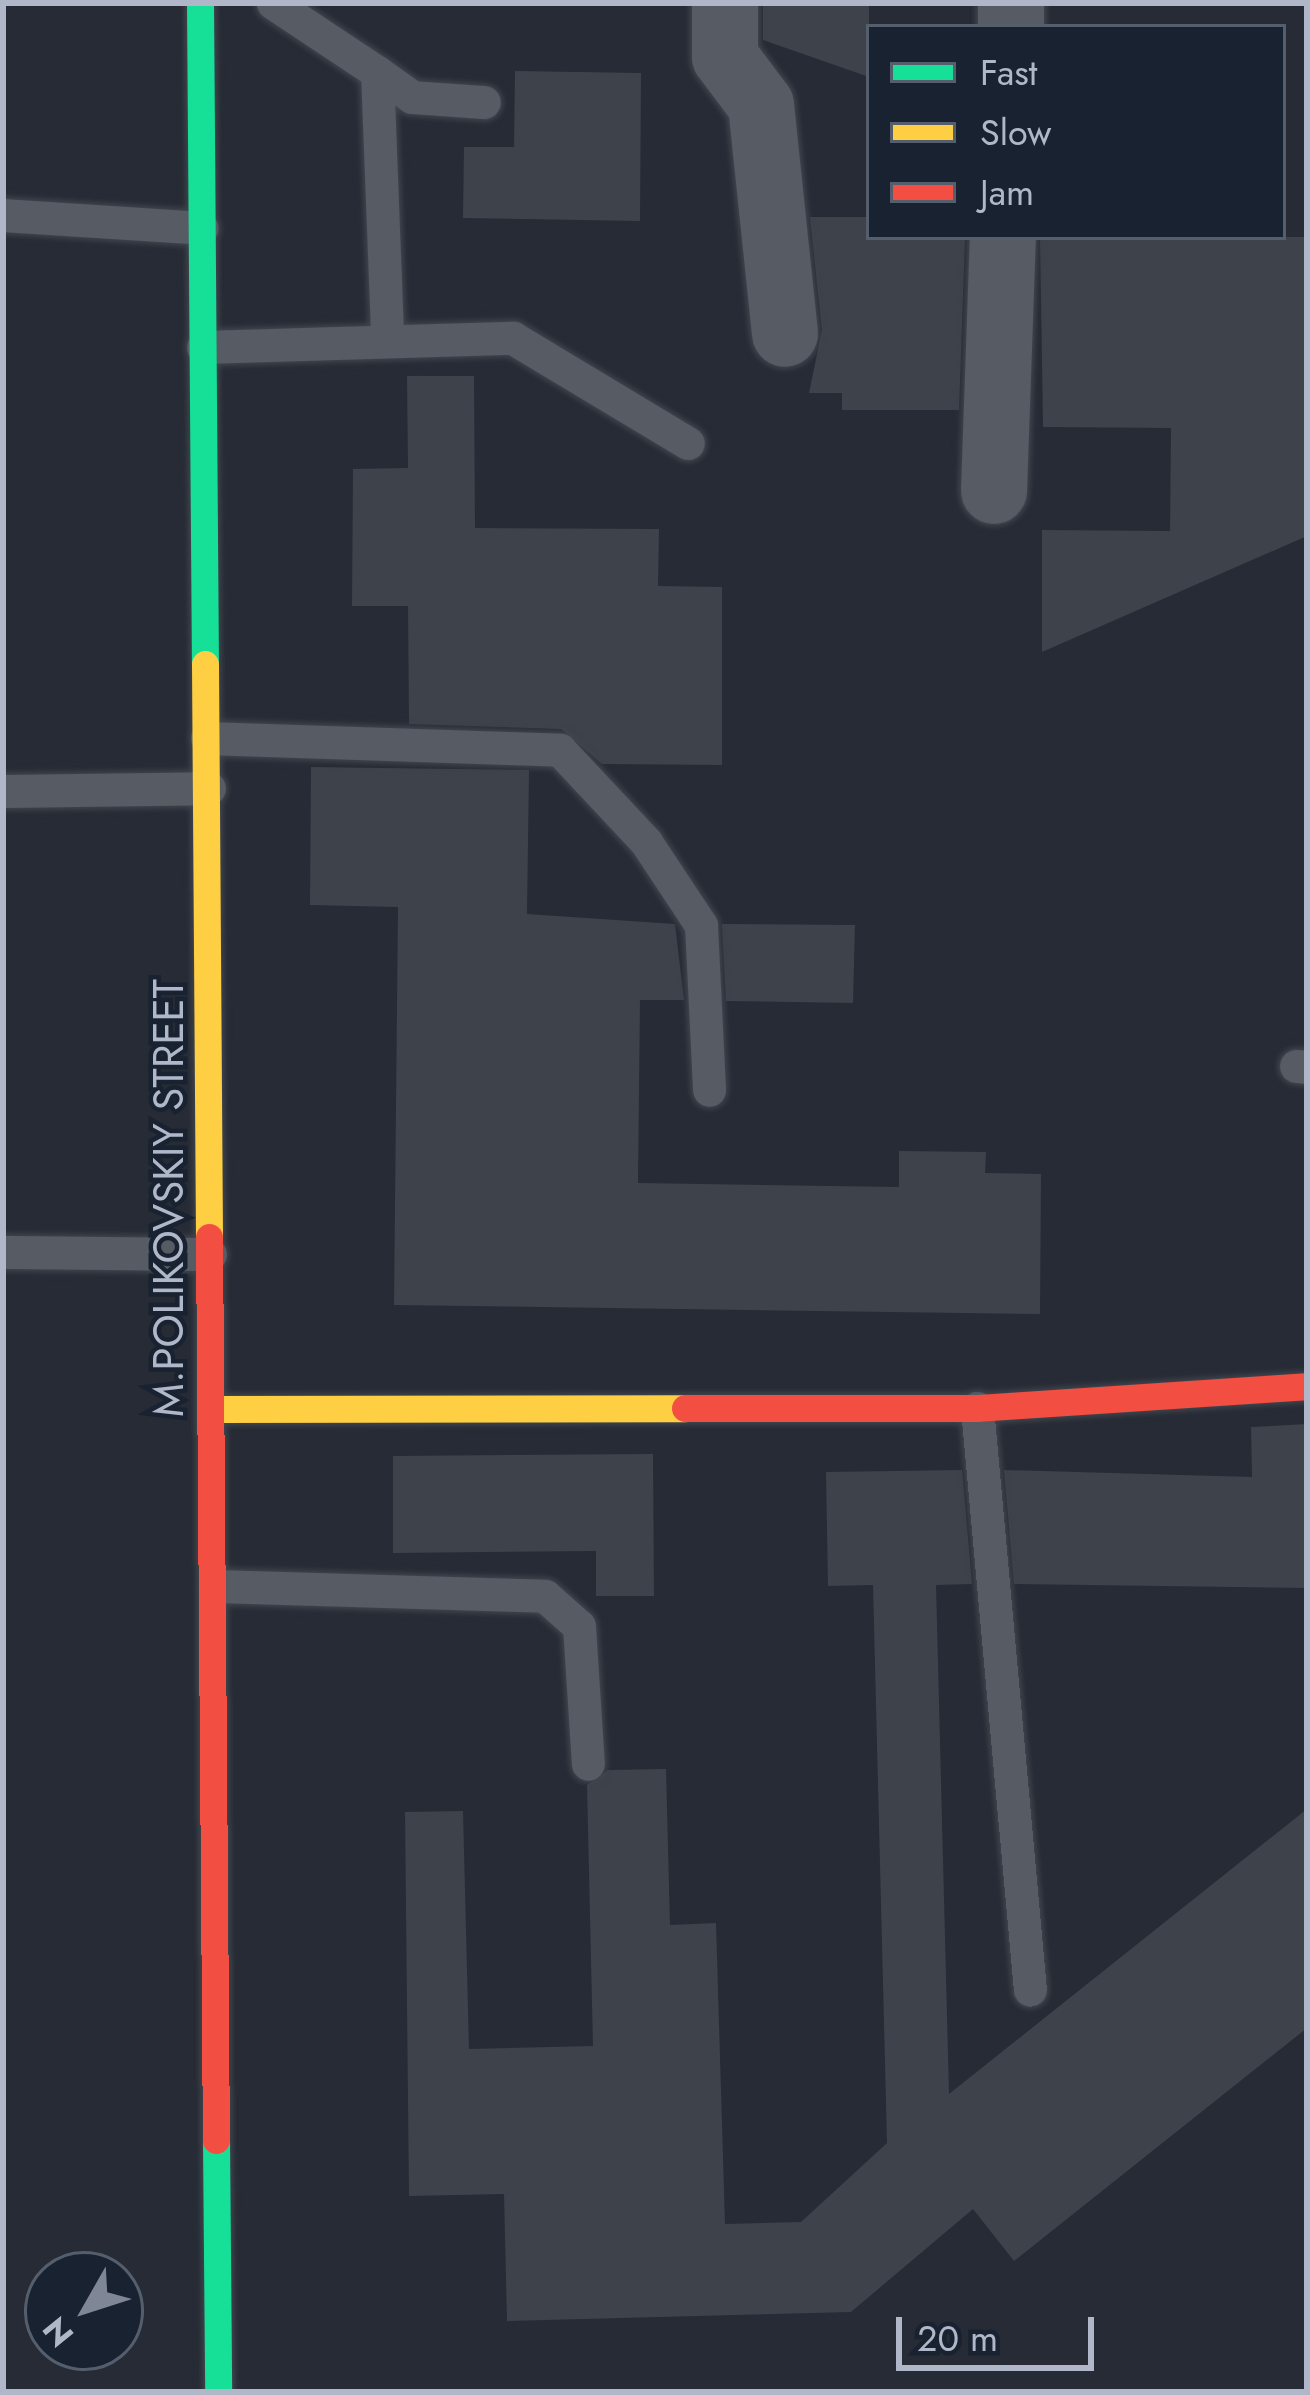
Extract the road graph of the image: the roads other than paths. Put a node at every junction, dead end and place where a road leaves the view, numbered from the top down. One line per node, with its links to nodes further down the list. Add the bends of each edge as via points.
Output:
1 (200, 3): 7 (street, M.POLIKOVSKIY STREET)
2 (273, 3): 4 (lane)
3 (725, 3): 9 (street, via 725,57 761,105)
4 (377, 72): 5 (lane, via 412,97); 10 (lane)
5 (484, 102)
6 (3, 215): 7 (lane)
7 (202, 228): 11 (street, M.POLIKOVSKIY STREET)
8 (1003, 240): 13 (street)
9 (784, 334)
10 (387, 335): 11 (lane); 12 (lane, via 513,338)
11 (203, 347): 14 (street, M.POLIKOVSKIY STREET)
12 (688, 443)
13 (994, 491)
14 (207, 738): 15 (street, M.POLIKOVSKIY STREET); 17 (lane, via 560,750 646,842 701,925)
15 (209, 788): 16 (lane); 19 (street, M.POLIKOVSKIY STREET)
16 (3, 791)
17 (710, 1090)
18 (3, 1252): 19 (lane)
19 (210, 1254): 22 (street, M.POLIKOVSKIY STREET)
20 (1307, 1385): 21 (street)
21 (977, 1408): 22 (street); 25 (lane)
22 (213, 1409): 23 (street, M.POLIKOVSKIY STREET)
23 (215, 1586): 24 (lane, via 545,1596 579,1626); 26 (street, M.POLIKOVSKIY STREET)
24 (588, 1764)
25 (1030, 1990)
26 (218, 2392)

